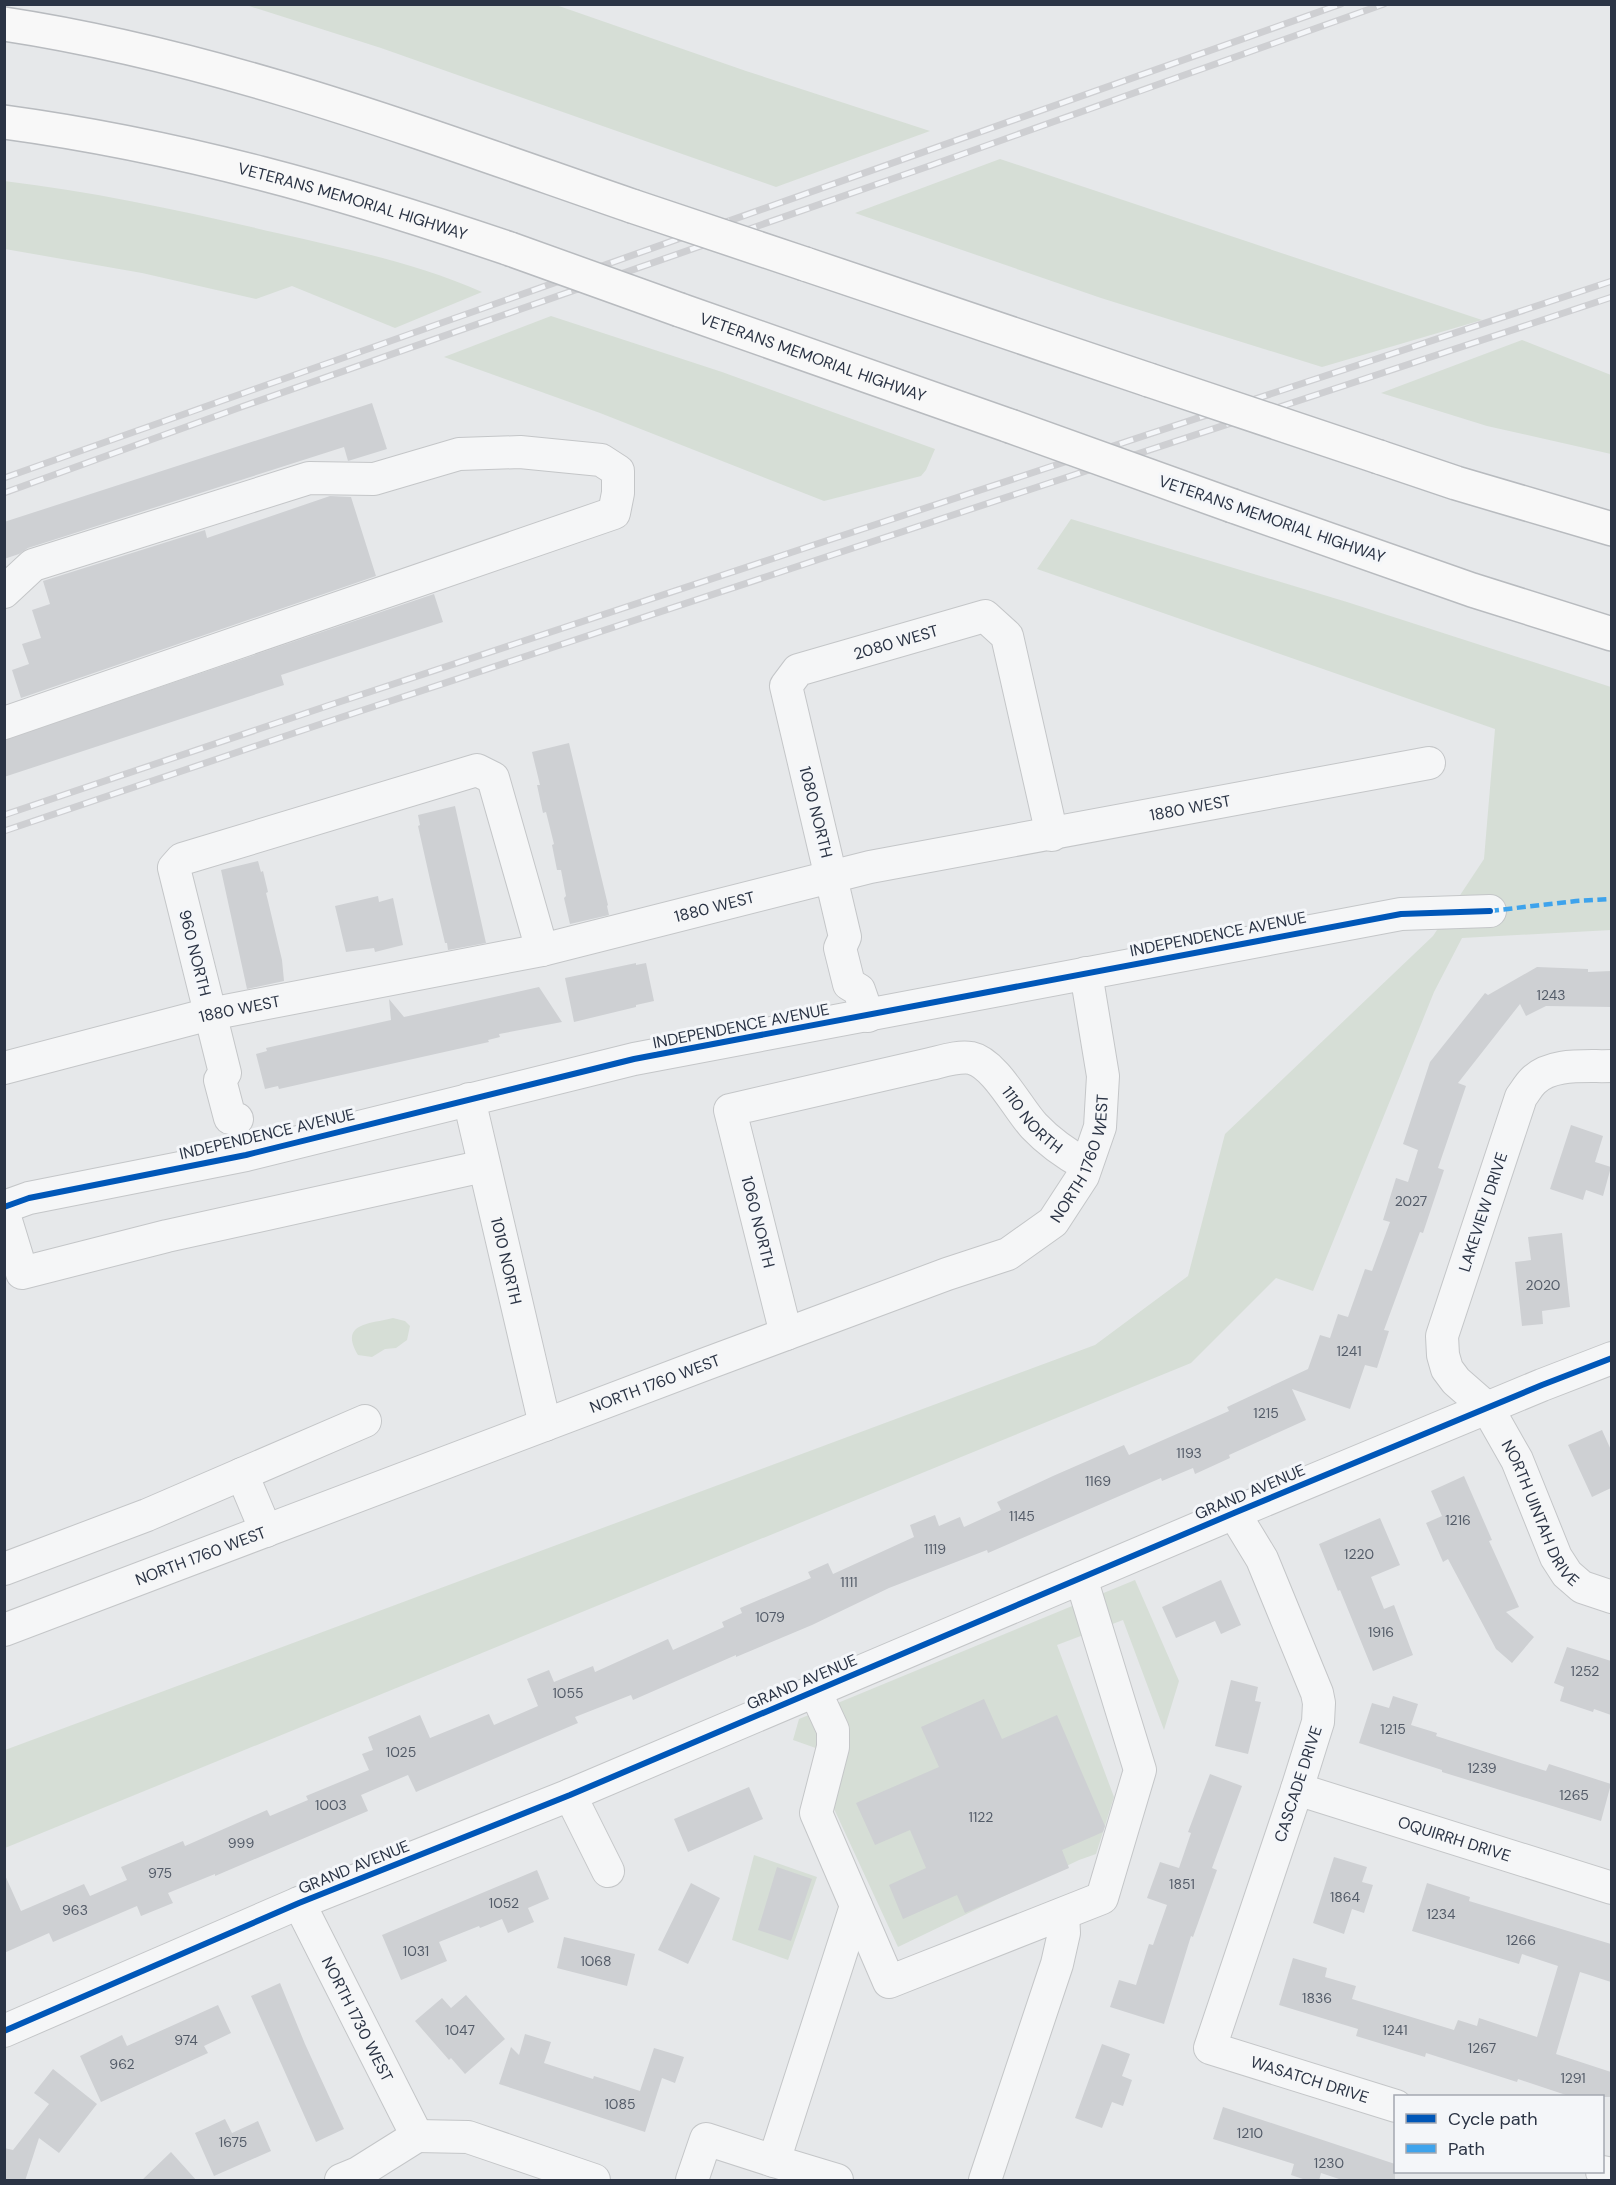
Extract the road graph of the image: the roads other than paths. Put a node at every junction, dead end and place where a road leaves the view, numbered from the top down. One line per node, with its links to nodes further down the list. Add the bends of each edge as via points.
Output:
1 (4, 24): 3 (highway, bridge, via 157,54 282,87 1467,487)
2 (4, 122): 5 (highway, VETERANS MEMORIAL HIGHWAY, bridge, via 134,144 283,177 401,212 1491,596)
3 (1611, 529)
4 (4, 592): 7 (street, via 33,565 309,478 374,480 459,454 520,452 601,460 618,471 614,513)
5 (1611, 634)
6 (786, 686): 9 (street, 2080 WEST, via 798,670 985,616 1007,636); 10 (street, 1080 NORTH)
7 (4, 723)
8 (1429, 764): 9 (street, 1880 WEST)
9 (1052, 835): 10 (street, 1880 WEST)
10 (831, 877): 12 (street, 1880 WEST); 14 (street, 1080 NORTH, via 849,984)
11 (1490, 911): 13 (street, INDEPENDENCE AVENUE, via 1401,914)
12 (542, 950): 15 (street, 1880 WEST); 15 (street, 960 NORTH, via 493,778 477,770 182,859 174,868)
13 (1086, 973): 14 (street, INDEPENDENCE AVENUE); 21 (street, NORTH 1760 WEST, via 1103,1076 1100,1127)
14 (864, 1003): 18 (street, INDEPENDENCE AVENUE)
15 (210, 1014): 17 (street, 1880 WEST); 20 (street, 960 NORTH, via 225,1073 220,1080 230,1118 237,1119)
16 (1611, 1066): 28 (street, LAKEVIEW DRIVE, via 1551,1071 1533,1081 1521,1097 1442,1336 1447,1369)
17 (4, 1068)
18 (469, 1099): 20 (street, INDEPENDENCE AVENUE); 22 (street, 1010 NORTH)
19 (730, 1110): 21 (street, 1110 NORTH, via 973,1058 984,1064 1033,1124 1060,1150); 26 (street, 1060 NORTH)
20 (246, 1155): 23 (street, INDEPENDENCE AVENUE, via 29,1198)
21 (1086, 1165): 26 (street, NORTH 1760 WEST, via 1053,1222 1008,1254)
22 (484, 1166): 25 (street, via 167,1236); 30 (street, 1010 NORTH)
23 (4, 1207)
24 (4, 1214): 25 (street)
25 (13, 1275)
26 (786, 1334): 30 (street, NORTH 1760 WEST)
27 (1611, 1358): 28 (street, GRAND AVENUE)
28 (1488, 1409): 32 (street, GRAND AVENUE); 36 (street, NORTH UINTAH DRIVE, via 1517,1460 1556,1557 1567,1574 1582,1587)
29 (365, 1421): 31 (street)
30 (545, 1425): 33 (street, NORTH 1760 WEST)
31 (242, 1474): 33 (street); 34 (street)
32 (1234, 1513): 35 (street, GRAND AVENUE); 39 (street, CASCADE DRIVE, via 1262,1559 1320,1702 1318,1722)
33 (266, 1531): 37 (street, NORTH 1760 WEST)
34 (4, 1569)
35 (1082, 1578): 38 (street, GRAND AVENUE); 45 (street, via 1140,1770 1102,1898)
36 (1611, 1597)
37 (5, 1630)
38 (814, 1691): 40 (street, GRAND AVENUE); 44 (street, via 832,1730 833,1747 816,1812)
39 (1297, 1789): 42 (street, OQUIRRH DRIVE); 47 (street, CASCADE DRIVE, via 1210,2048)
40 (570, 1795): 41 (street); 43 (street, GRAND AVENUE)
41 (609, 1870)
42 (1611, 1888)
43 (299, 1903): 46 (street, GRAND AVENUE); 49 (street, NORTH 1730 WEST)
44 (856, 1906): 45 (street, via 889,1982); 50 (street)
45 (1063, 1914): 56 (street, via 1064,1933 1057,1964)
46 (4, 2031)
47 (1224, 2052): 48 (street, WASATCH DRIVE)
48 (1394, 2106)
49 (417, 2136): 51 (street, via 468,2137); 52 (street)
50 (774, 2161): 54 (street, via 706,2139); 55 (street)
51 (519, 2169): 53 (street)
52 (341, 2181)
53 (594, 2181)
54 (692, 2181)
55 (837, 2181)
56 (985, 2181)

